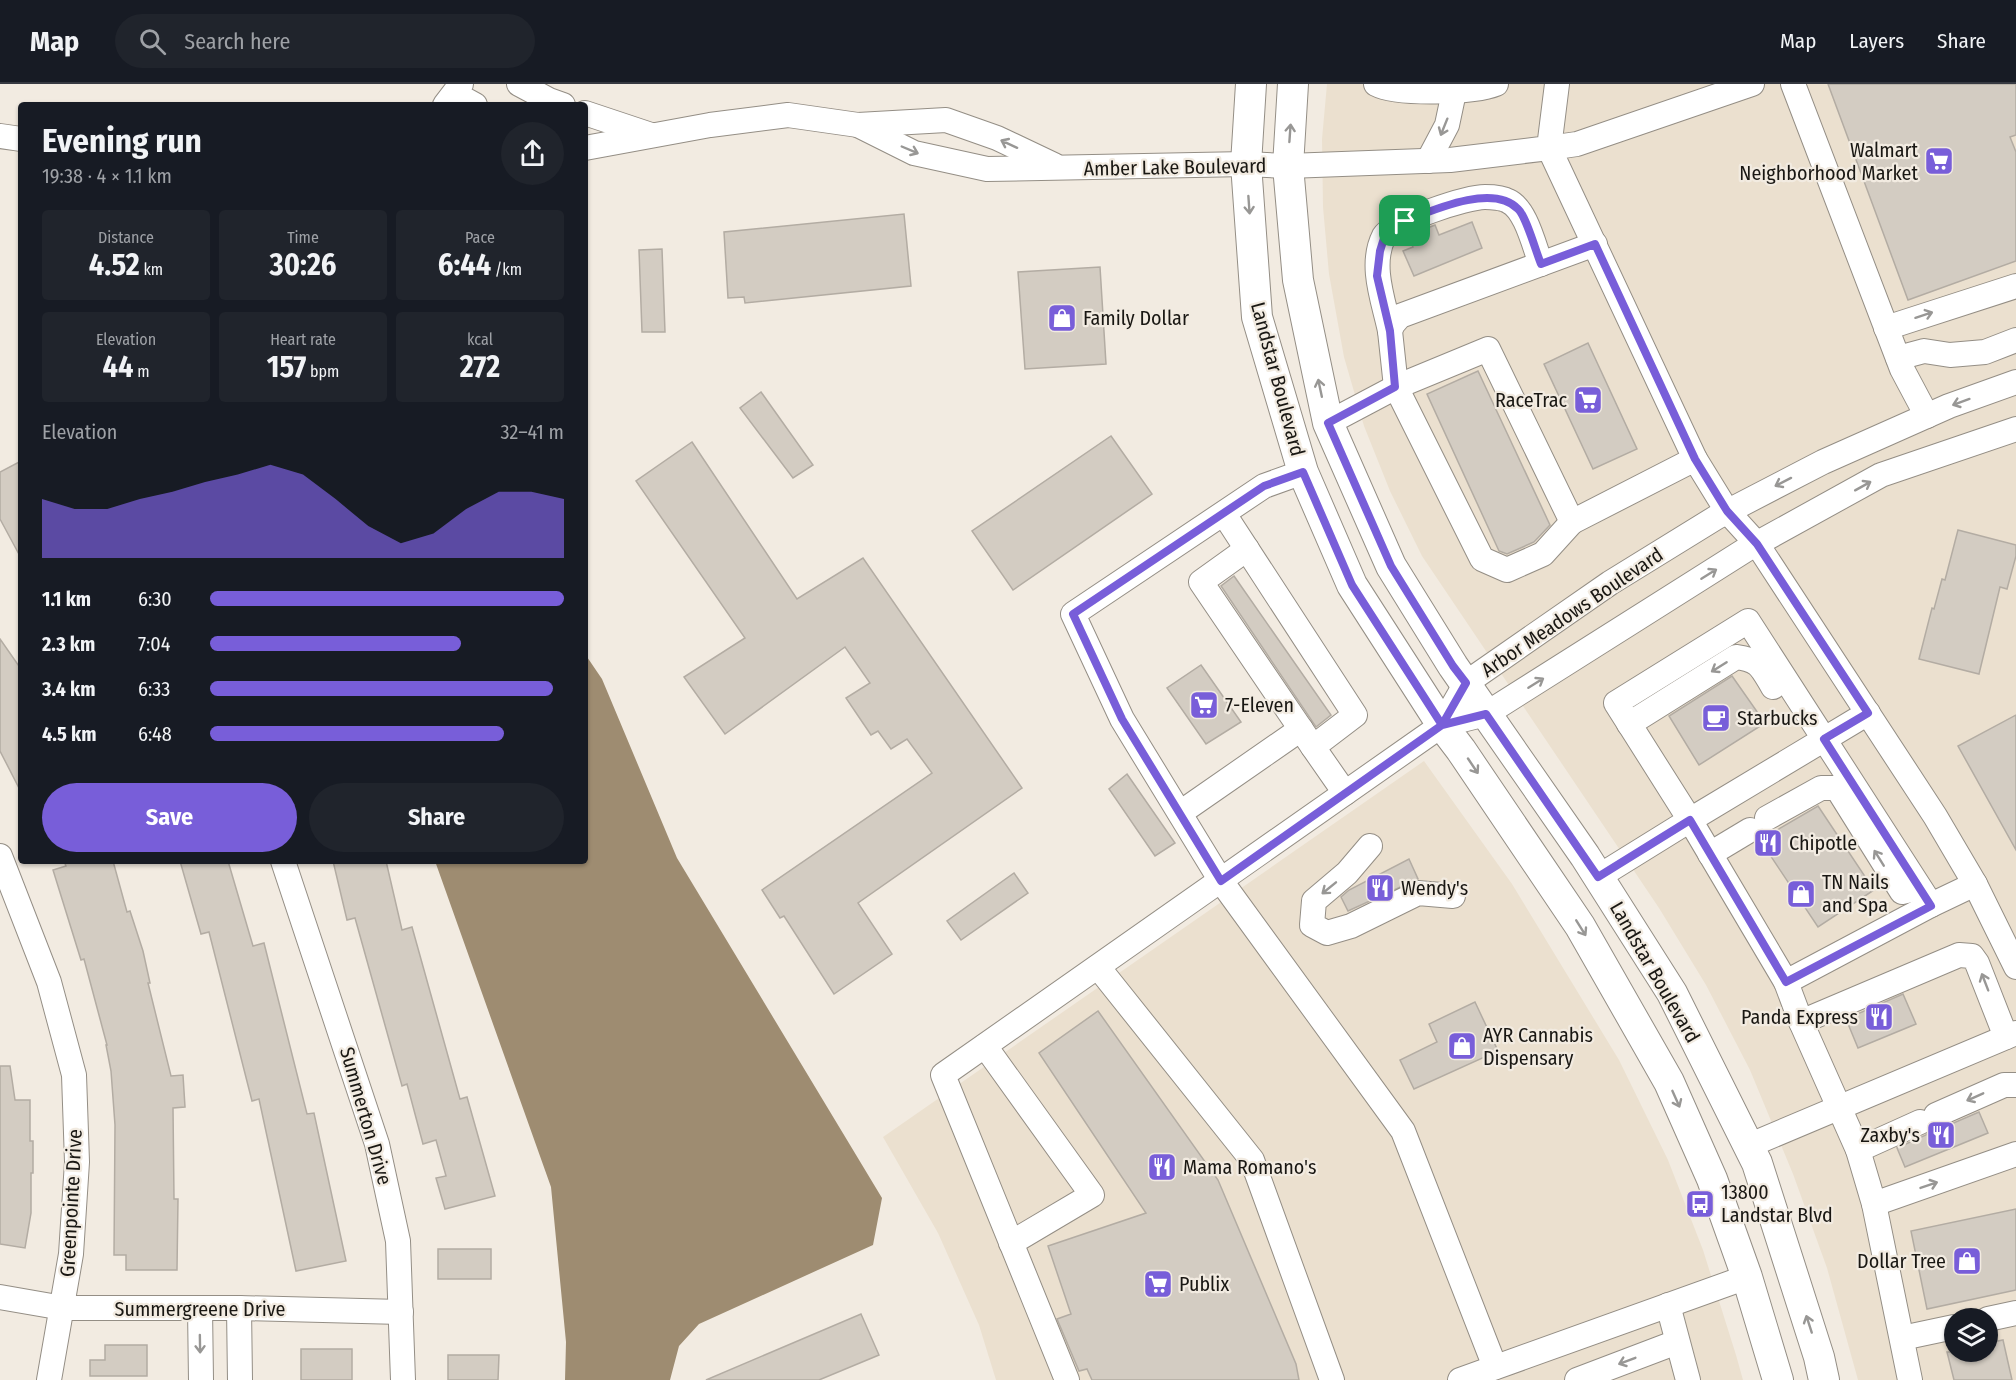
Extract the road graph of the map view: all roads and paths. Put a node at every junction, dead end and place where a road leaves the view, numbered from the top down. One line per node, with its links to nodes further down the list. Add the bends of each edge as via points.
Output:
1 (519, 84): 10 (street)
2 (1251, 84): 19 (main road, Landstar Boulevard)
3 (1293, 84): 20 (main road, Landstar Boulevard, one-way to 3)
4 (1377, 84): 9 (street, via 1396,89)
5 (1496, 84): 9 (street)
6 (1557, 84): 17 (street)
7 (1752, 84): 17 (street, Amber Lake Boulevard, via 1576,144)
8 (1793, 84): 25 (street)
9 (1454, 92): 18 (street, one-way to 18, via 1447,125)
10 (551, 102)
11 (588, 113): 14 (street, Amber Lake Boulevard)
12 (858, 125): 14 (street, Amber Lake Boulevard, via 788,115); 21 (street, Amber Lake Boulevard, one-way to 21, via 915,153 987,169); 21 (street, Amber Lake Boulevard, one-way to 12, via 997,138 945,120)
13 (0, 135): 15 (street)
14 (651, 135): 16 (street, Amber Lake Boulevard)
15 (18, 138)
16 (588, 147)
17 (1550, 148): 18 (street, Amber Lake Boulevard); 22 (street)
18 (1428, 161): 20 (street, Amber Lake Boulevard)
19 (1245, 164): 20 (street, Amber Lake Boulevard); 21 (street, Amber Lake Boulevard); 35 (main road, Landstar Boulevard, one-way to 35, via 1257,317)
20 (1288, 166): 32 (main road, Landstar Boulevard, one-way to 20, via 1298,280)
21 (1062, 169)
22 (1595, 244): 23 (street); 34 (street)
23 (1541, 264): 26 (street, via 1400,316); 26 (street, via 1520,210 1507,200 1484,196 1405,221 1385,235 1380,251 1377,276)
24 (2016, 286): 25 (street, one-way to 24)
25 (1886, 328): 28 (street)
26 (1390, 331): 30 (street)
27 (2016, 340): 28 (street, via 1985,352 1950,355 1924,351)
28 (1898, 358): 31 (street)
29 (2016, 382): 31 (street, Arbor Meadows Boulevard, one-way to 31)
30 (1395, 387): 32 (street); 38 (street, via 1488,349); 38 (street, via 1482,559 1507,570 1543,554)
31 (1927, 416): 36 (street, Arbor Meadows Boulevard, one-way to 36, via 1823,462)
32 (1328, 423): 41 (main road, Landstar Boulevard, via 1391,566)
33 (2016, 429): 39 (street, Arbor Meadows Boulevard, one-way to 33, via 1881,475)
34 (1695, 459): 36 (street); 38 (street)
35 (1303, 472): 37 (street, via 1264,486); 45 (main road, Landstar Boulevard, via 1352,585)
36 (1727, 511): 39 (street); 41 (street, Arbor Meadows Boulevard, via 1610,583)
37 (1224, 514): 40 (street); 49 (street, via 1073,614 1122,719)
38 (1572, 522)
39 (1757, 544): 42 (street); 43 (street, Arbor Meadows Boulevard, one-way to 39)
40 (1247, 549): 46 (street, via 1201,582); 46 (street, via 1355,716)
41 (1466, 683): 43 (main road, Landstar Boulevard); 45 (street, Arbor Meadows Boulevard)
42 (1868, 713): 47 (street); 57 (street)
43 (1486, 714): 45 (street, Arbor Meadows Boulevard); 55 (main road, Landstar Boulevard)
44 (1629, 724): 47 (street, one-way to 44, via 1760,667 1751,659 1736,657); 47 (street, via 1616,703 1748,621); 50 (street)
45 (1442, 725): 48 (street); 73 (main road, Landstar Boulevard, one-way to 73, via 1580,926 1635,1020 1669,1082 1712,1179)
46 (1307, 738): 48 (street); 49 (street)
47 (1818, 743): 50 (street); 59 (street)
48 (1345, 793): 56 (street)
49 (1180, 813): 56 (street)
50 (1690, 820): 52 (street); 55 (street)
51 (1370, 846): 58 (street, one-way to 58, via 1347,873 1314,901 1312,925 1327,933 1351,926 1418,893)
52 (1710, 854): 59 (street, one-way to 52, via 1902,892 1837,788 1821,788); 62 (street)
53 (0, 856): 76 (street, Greenpointe Drive, via 49,982 74,1075 77,1162)
54 (284, 864): 79 (street, Summerton Drive, via 377,1144 398,1241)
55 (1598, 877): 68 (main road, Landstar Boulevard, via 1672,993)
56 (1221, 881): 60 (street); 85 (street, via 1403,1131)
57 (1975, 884): 59 (street); 61 (street)
58 (1453, 896)
59 (1925, 897): 62 (street)
60 (1098, 967): 65 (street); 91 (street, via 1252,1160)
61 (2016, 968)
62 (1786, 982): 63 (street)
63 (1801, 1022): 64 (street, one-way to 63, via 1977,963 1968,955 1959,955); 67 (street)
64 (2011, 1035): 67 (street)
65 (985, 1046): 72 (street, via 943,1075); 72 (street, via 1092,1195)
66 (2016, 1085): 69 (street, one-way to 69, via 2004,1085)
67 (1838, 1108): 68 (street); 69 (street)
68 (1748, 1146): 95 (main road, Landstar Boulevard, one-way to 68, via 1757,1163)
69 (1858, 1150): 71 (street)
70 (2013, 1152): 71 (street, one-way to 70)
71 (1874, 1204): 83 (street)
72 (1011, 1243): 90 (street)
73 (1747, 1277): 75 (street); 94 (main road, Landstar Boulevard)
74 (0, 1297): 76 (street, Summergreene Drive)
75 (1668, 1305): 84 (street); 85 (street)
76 (63, 1308): 77 (street, Summergreene Drive); 86 (street, Greenpointe Drive)
77 (200, 1308): 78 (street, Summergreene Drive); 87 (street, one-way to 87)
78 (239, 1308): 79 (street, Summergreene Drive); 88 (street)
79 (401, 1312): 89 (street, Summerton Drive)
80 (2016, 1313): 81 (street)
81 (1998, 1317)
82 (1944, 1329): 83 (street)
83 (1902, 1338): 96 (street)
84 (1677, 1342): 92 (street, one-way to 92); 93 (street)
85 (1477, 1375)
86 (49, 1380)
87 (201, 1380)
88 (240, 1380)
89 (403, 1380)
90 (1067, 1380)
91 (1332, 1380)
92 (1577, 1380)
93 (1688, 1380)
94 (1778, 1380)
95 (1824, 1380)
96 (1910, 1380)

